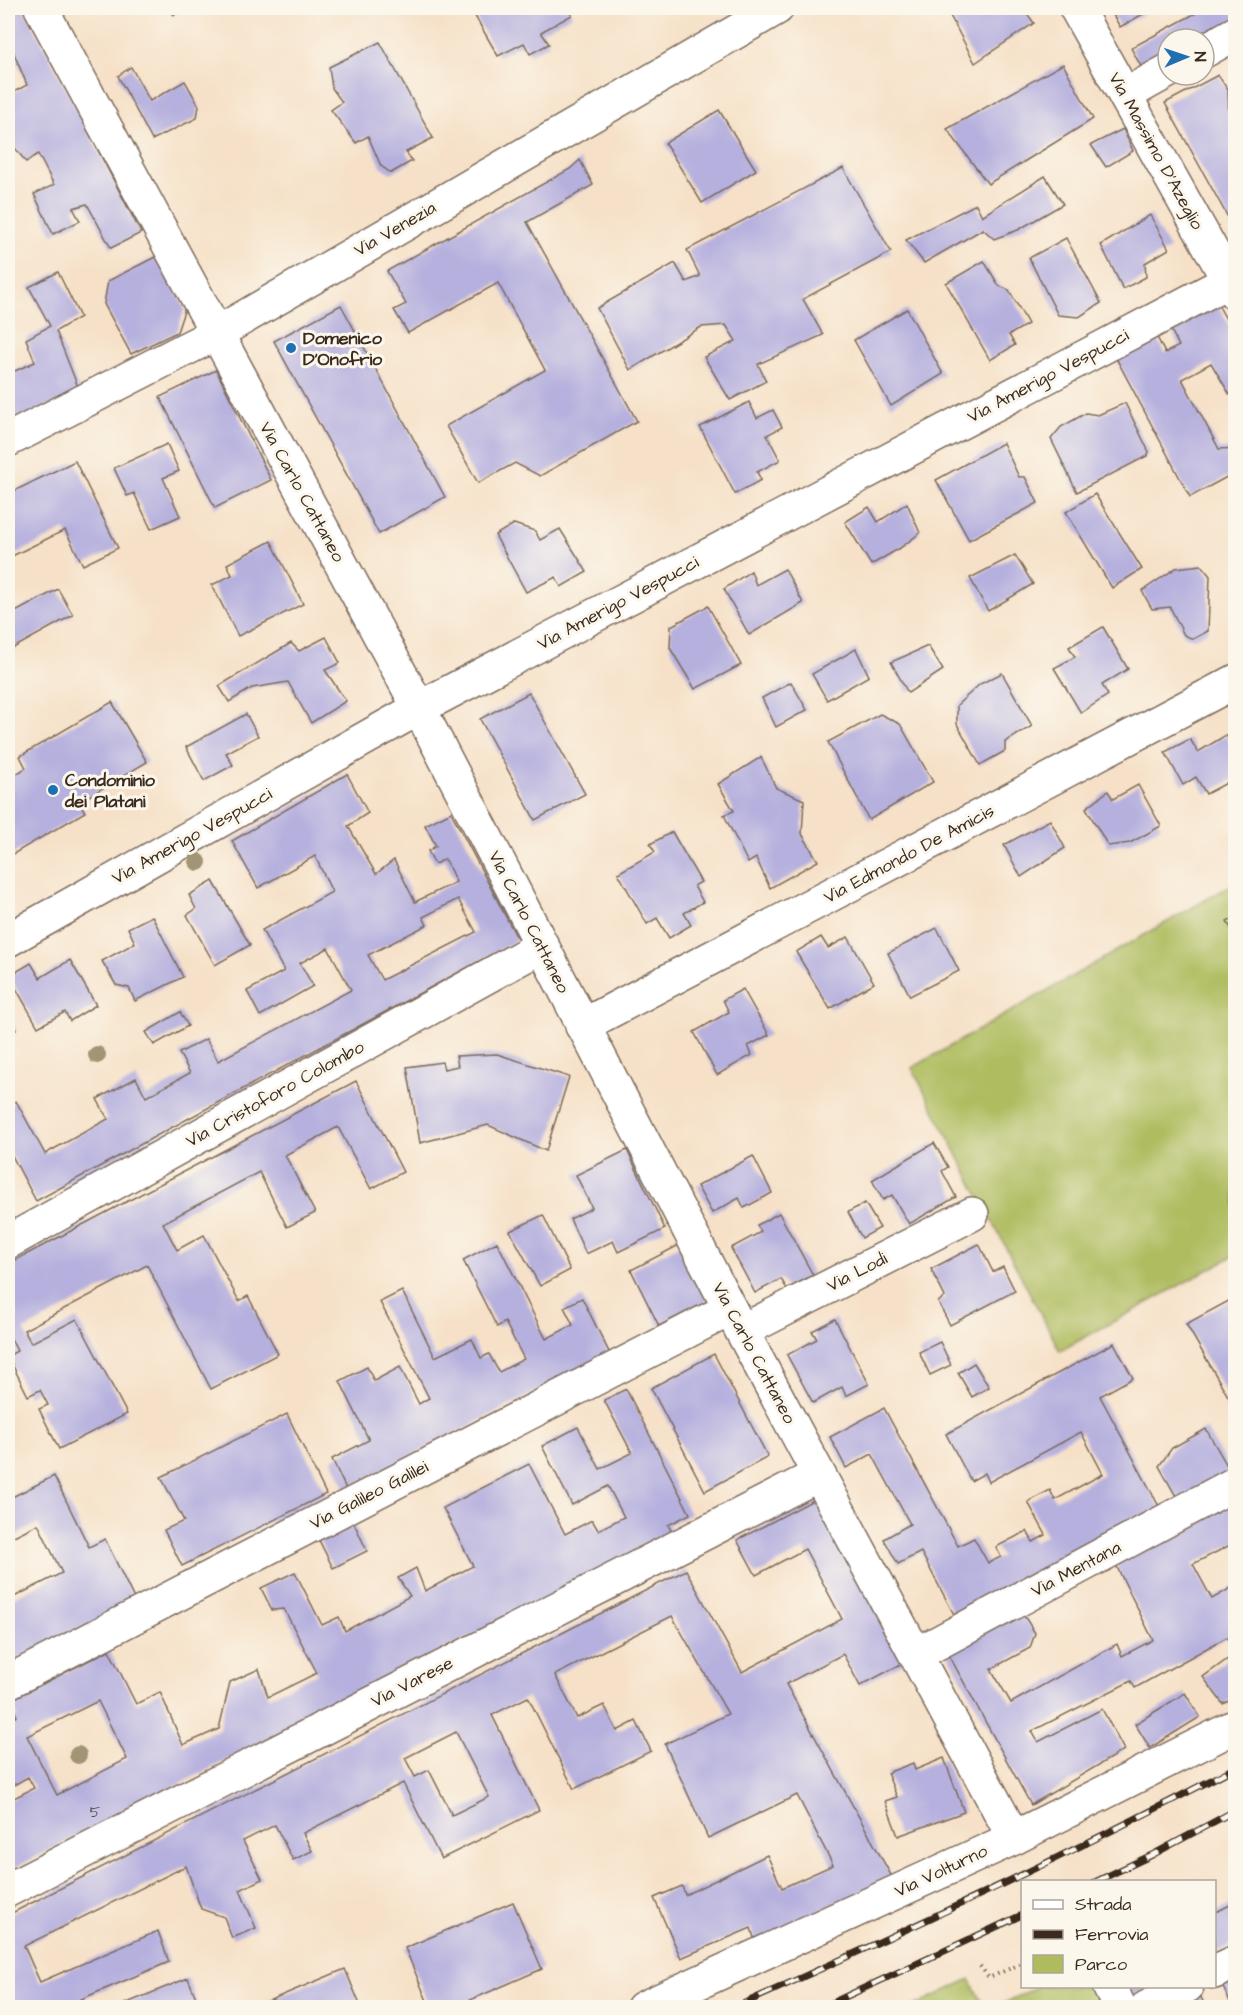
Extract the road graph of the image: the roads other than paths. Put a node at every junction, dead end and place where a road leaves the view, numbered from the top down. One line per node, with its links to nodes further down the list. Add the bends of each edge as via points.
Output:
1 (41, 8): 9 (street, Via Carlo Cattaneo)
2 (777, 8): 9 (street, Via Venezia)
3 (1076, 8): 7 (street, Via Massimo D'Azeglio)
4 (1236, 33): 5 (street)
5 (1216, 44)
6 (1156, 78): 7 (street)
7 (1125, 95): 8 (street, Via Massimo D'Azeglio)
8 (1233, 284): 12 (street, Via Amerigo Vespucci)
9 (217, 333): 10 (street, Via Venezia); 12 (street, Via Carlo Cattaneo)
10 (8, 440)
11 (1236, 681): 15 (street, Via Edmondo De Amicis)
12 (419, 708): 13 (street, Via Amerigo Vespucci); 14 (street, Via Carlo Cattaneo)
13 (8, 940)
14 (542, 946): 15 (street, Via Carlo Cattaneo); 17 (street, Via Cristoforo Colombo)
15 (582, 1026): 18 (street, Via Carlo Cattaneo)
16 (972, 1214): 18 (street, Via Lodi)
17 (8, 1242)
18 (736, 1320): 19 (street, Via Carlo Cattaneo); 22 (street, Via Galileo Galilei)
19 (818, 1475): 21 (street, Via Carlo Cattaneo); 25 (street, Via Varese)
20 (1236, 1483): 21 (street, Via Mentana)
21 (917, 1654): 24 (street, Via Carlo Cattaneo)
22 (8, 1682)
23 (1236, 1726): 24 (street, Via Volturno)
24 (1014, 1838): 30 (street, Via Volturno)
25 (8, 1890)
26 (1236, 1962): 27 (street)
27 (1216, 1972)
28 (1110, 1988): 31 (street)
29 (1183, 1988): 32 (street)
30 (643, 2007)
31 (1120, 2007)
32 (1146, 2007)

